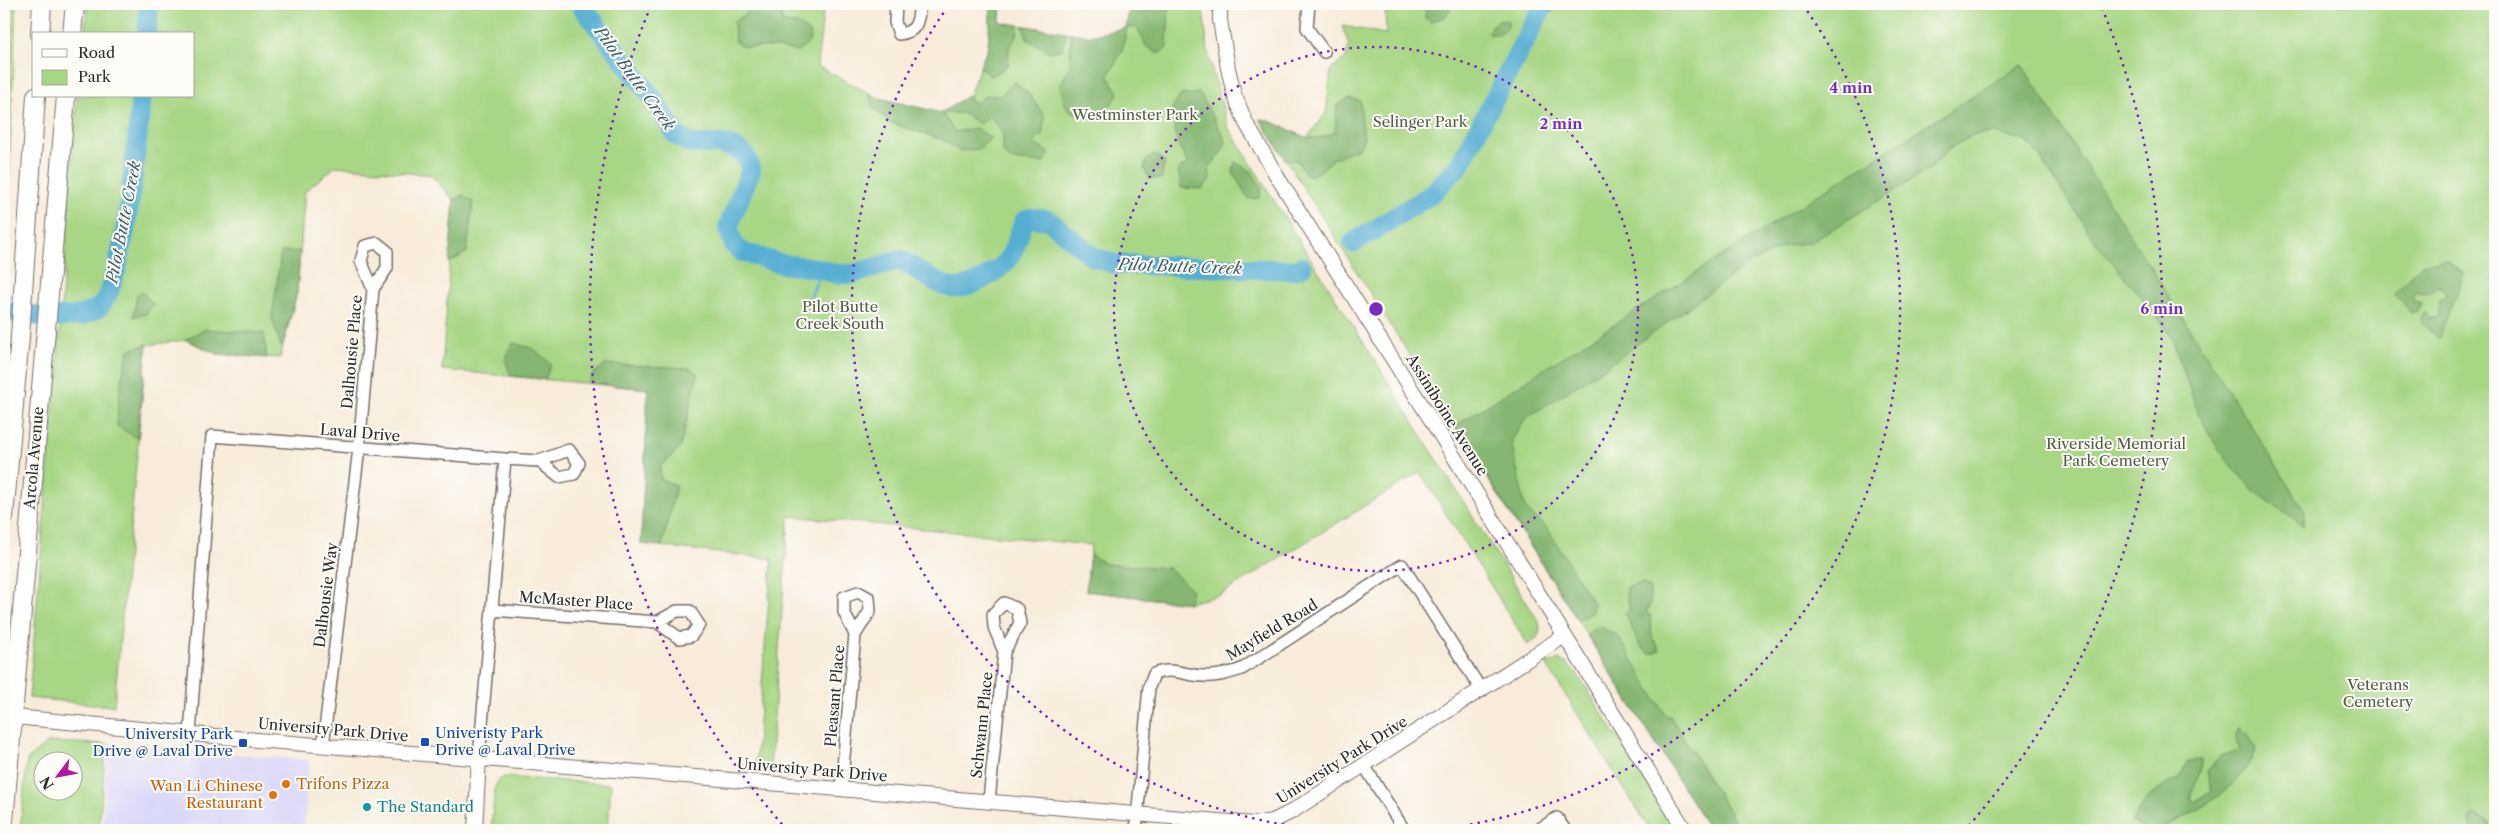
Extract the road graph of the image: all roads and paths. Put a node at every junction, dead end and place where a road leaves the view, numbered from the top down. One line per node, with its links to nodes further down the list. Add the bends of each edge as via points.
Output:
1 (42, 4): 7 (main road)
2 (74, 4): 8 (main road)
3 (896, 4): 4 (street, via 895,22 899,34 910,33 917,25)
4 (920, 4)
5 (1220, 4): 20 (street, Assiniboine Avenue, via 1228,68 1246,123)
6 (1309, 4): 9 (street, via 1307,28)
7 (40, 32)
8 (72, 32)
9 (1324, 52)
10 (36, 98): 16 (main road, Arcola Avenue)
11 (66, 98): 23 (main road, Arcola Avenue)
12 (373, 288): 13 (street, Dalhousie Place)
13 (359, 448): 14 (street, Laval Drive); 24 (street, Laval Drive, via 212,436); 25 (street, Dalhousie Way)
14 (505, 459): 15 (street, Laval Drive); 17 (street)
15 (539, 462)
16 (4, 517)
17 (492, 610): 18 (street, McMaster Place); 26 (street)
18 (657, 622)
19 (855, 635): 28 (street, Pleasant Place)
20 (1564, 636): 22 (street, University Park Drive); 37 (street, Assiniboine Avenue)
21 (1004, 652): 29 (street, Schwann Place)
22 (1482, 691): 27 (street, University Park Drive); 30 (street, Mayfield Road, via 1402,565 1242,669 1223,675 1202,676 1164,669 1154,674)
23 (9, 717): 24 (street, University Park Drive); 31 (main road, Arcola Avenue)
24 (190, 734): 25 (street, University Park Drive)
25 (322, 746): 26 (street, University Park Drive)
26 (479, 758): 28 (street, University Park Drive); 32 (street)
27 (1364, 765): 30 (street, University Park Drive, via 1272,821 1254,824); 34 (street)
28 (841, 789): 29 (street, University Park Drive)
29 (989, 802): 30 (street, University Park Drive)
30 (1138, 814): 33 (street, Mayfield Road)
31 (4, 820)
32 (475, 830)
33 (1136, 830)
34 (1404, 830)
35 (1538, 830): 36 (street, via 1557,818)
36 (1565, 830)
37 (1685, 830)

